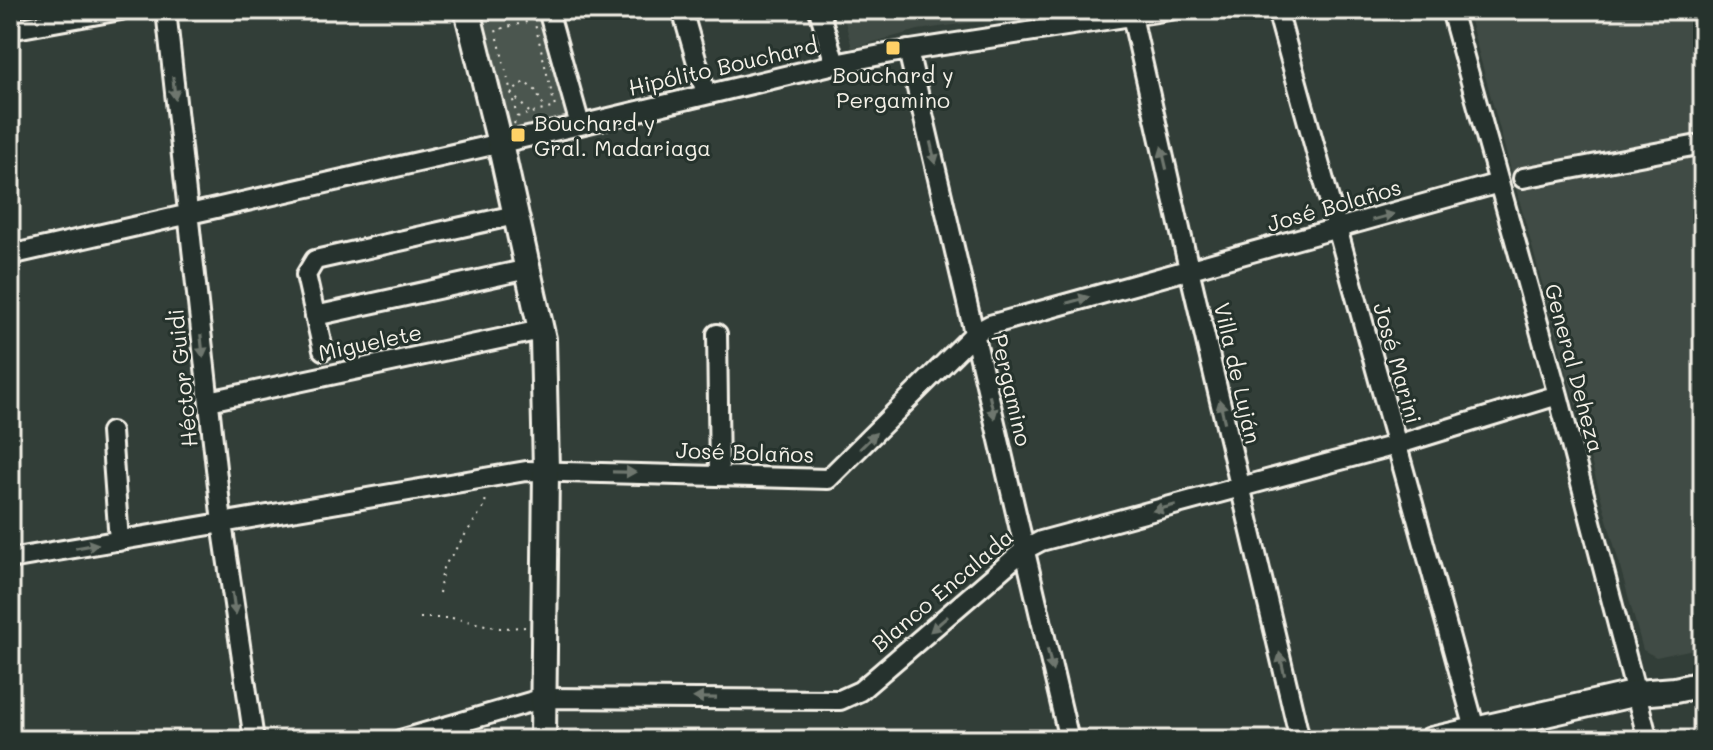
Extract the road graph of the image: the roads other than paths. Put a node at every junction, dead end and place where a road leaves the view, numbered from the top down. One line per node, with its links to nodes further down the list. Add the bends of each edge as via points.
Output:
1 (121, 10): 11 (street)
2 (166, 10): 20 (street, Héctor Guidi, one-way to 20)
3 (467, 10): 16 (main road)
4 (548, 10): 15 (street)
5 (682, 10): 14 (street)
6 (819, 10): 13 (street)
7 (1170, 10): 10 (street, Hipólito Bouchard)
8 (1277, 10): 22 (street, José Marini)
9 (1451, 10): 19 (street, General Deheza)
10 (1132, 16): 12 (street, Hipólito Bouchard); 25 (street, Villa de Luján, one-way to 10)
11 (10, 30)
12 (908, 50): 13 (street, Hipólito Bouchard); 28 (street, Pergamino, one-way to 28)
13 (835, 64): 14 (street, Hipólito Bouchard)
14 (706, 94): 15 (street, Hipólito Bouchard)
15 (580, 125): 16 (street, Hipólito Bouchard)
16 (505, 142): 20 (street, Hipólito Bouchard); 21 (main road)
17 (1703, 144): 18 (street)
18 (1523, 178)
19 (1499, 183): 22 (street, José Bolaños, one-way to 19); 31 (street, General Deheza)
20 (188, 215): 23 (street, Hipólito Bouchard); 32 (street, Héctor Guidi, one-way to 32)
21 (515, 215): 24 (main road); 26 (street, via 315,260 306,275)
22 (1336, 230): 25 (street, José Bolaños); 34 (street, José Marini)
23 (10, 255)
24 (528, 269): 26 (street); 27 (main road)
25 (1189, 269): 28 (street, José Bolaños, one-way to 25); 37 (street, Villa de Luján, one-way to 25)
26 (315, 316): 30 (street)
27 (541, 330): 32 (street, Miguelete); 35 (main road)
28 (975, 333): 36 (street, José Bolaños, one-way to 28, via 828,479); 40 (street, Pergamino, one-way to 40)
29 (717, 334): 36 (street)
30 (323, 350)
31 (1558, 395): 34 (street, Blanco Encalada); 44 (street, General Deheza)
32 (209, 401): 38 (street, Héctor Guidi)
33 (111, 432): 39 (street)
34 (1396, 445): 37 (street, Blanco Encalada); 46 (street, José Marini)
35 (546, 470): 36 (street, José Bolaños, one-way to 36); 38 (street, José Bolaños); 45 (main road)
36 (719, 475)
37 (1240, 488): 40 (street, Blanco Encalada, one-way to 40); 51 (street, Villa de Luján, one-way to 37)
38 (222, 523): 39 (street, José Bolaños); 47 (street, Héctor Guidi, one-way to 47)
39 (119, 541): 41 (street, José Bolaños, one-way to 39)
40 (1024, 550): 45 (street, Blanco Encalada, one-way to 45, via 860,691 840,700); 50 (street, Pergamino, one-way to 50)
41 (10, 559)
42 (1703, 667): 44 (main road, via 1673,674)
43 (1703, 684): 44 (main road)
44 (1637, 693): 46 (main road); 53 (street, General Deheza)
45 (544, 698): 48 (street, Blanco Encalada); 49 (main road)
46 (1475, 729): 52 (main road)
47 (254, 740)
48 (400, 740)
49 (543, 740)
50 (1069, 740)
51 (1300, 740)
52 (1431, 740)
53 (1648, 740)

